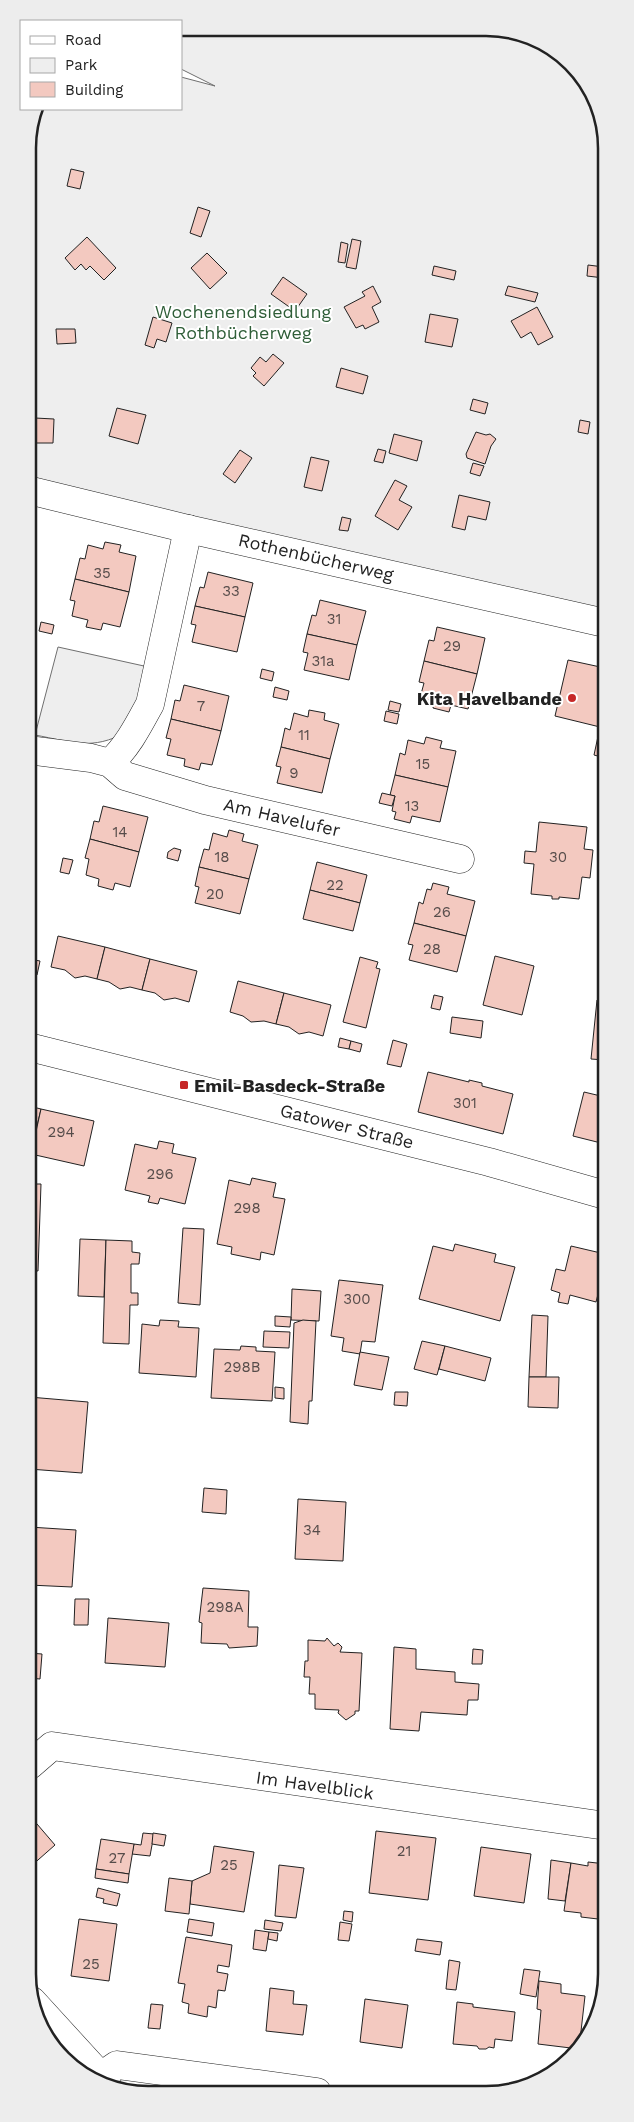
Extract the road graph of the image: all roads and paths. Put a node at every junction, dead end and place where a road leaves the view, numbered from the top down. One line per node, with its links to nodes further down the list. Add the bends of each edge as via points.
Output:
1 (36, 492): 2 (street, Rothenbücherweg)
2 (188, 529): 3 (street, Rothenbücherweg); 5 (street, via 150,704 122,752)
3 (598, 621)
4 (36, 751): 5 (street, Am Havelufer)
5 (110, 763): 6 (street, Am Havelufer, via 125,776 204,800)
6 (460, 859)
7 (36, 1049): 8 (street, Gatower Straße, via 481,1160)
8 (598, 1193)
9 (36, 1759): 10 (street, Im Havelblick, via 52,1746)
10 (598, 1825)
11 (44, 2014): 12 (street)
12 (100, 2074)
13 (106, 2077): 14 (street, via 117,2065)
14 (273, 2086)

